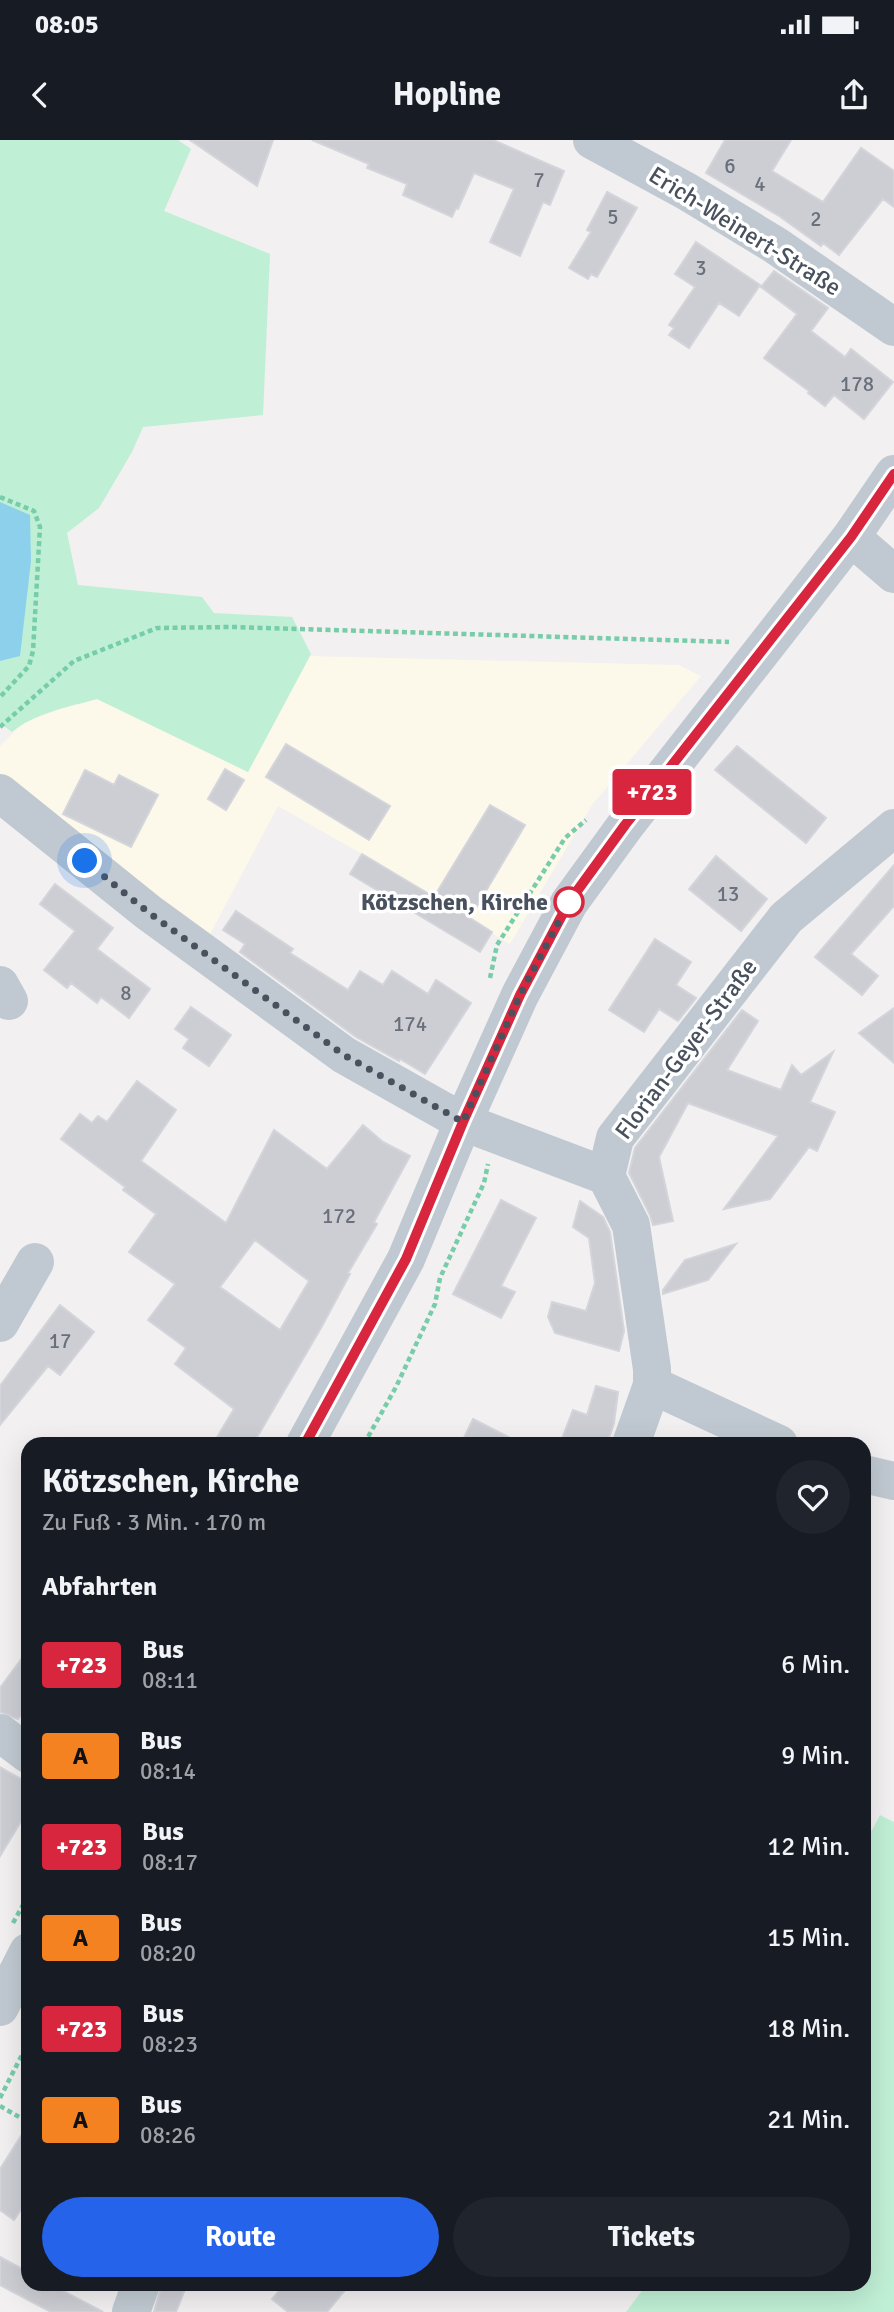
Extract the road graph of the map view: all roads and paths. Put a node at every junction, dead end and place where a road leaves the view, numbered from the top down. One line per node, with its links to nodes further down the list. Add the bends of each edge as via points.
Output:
1 (592, 140): 2 (street, Erich-Weinert-Straße, via 775,245)
2 (894, 327)
3 (894, 474): 5 (street)
4 (0, 497): 8 (path, via 34,511 40,527 33,651 29,666)
5 (851, 537): 6 (street); 7 (street)
6 (894, 574)
7 (757, 658): 9 (path, via 733,642 157,628 74,661); 12 (street, via 569,902 520,995)
8 (0, 697)
9 (0, 727)
10 (0, 793): 12 (street, via 148,912 344,1055)
11 (894, 828): 13 (street, Florian-Geyer-Straße, via 786,918 615,1138)
12 (478, 1127): 13 (street); 17 (street); 18 (path, via 484,1183 440,1279 435,1304)
13 (606, 1176): 16 (street, via 631,1225)
14 (35, 1262): 15 (street)
15 (0, 1323)
16 (652, 1384): 19 (street); 20 (street)
17 (309, 1437)
18 (368, 1437)
19 (633, 1437)
20 (764, 1437)
21 (871, 1476): 22 (street)
22 (894, 1481)
23 (0, 1733): 24 (street)
24 (21, 1749)
25 (21, 1966): 26 (street)
26 (0, 2007)
27 (21, 2056): 28 (path)
28 (0, 2098)
29 (0, 2106): 30 (path)
30 (21, 2118)
31 (138, 2291): 32 (street)
32 (131, 2312)

